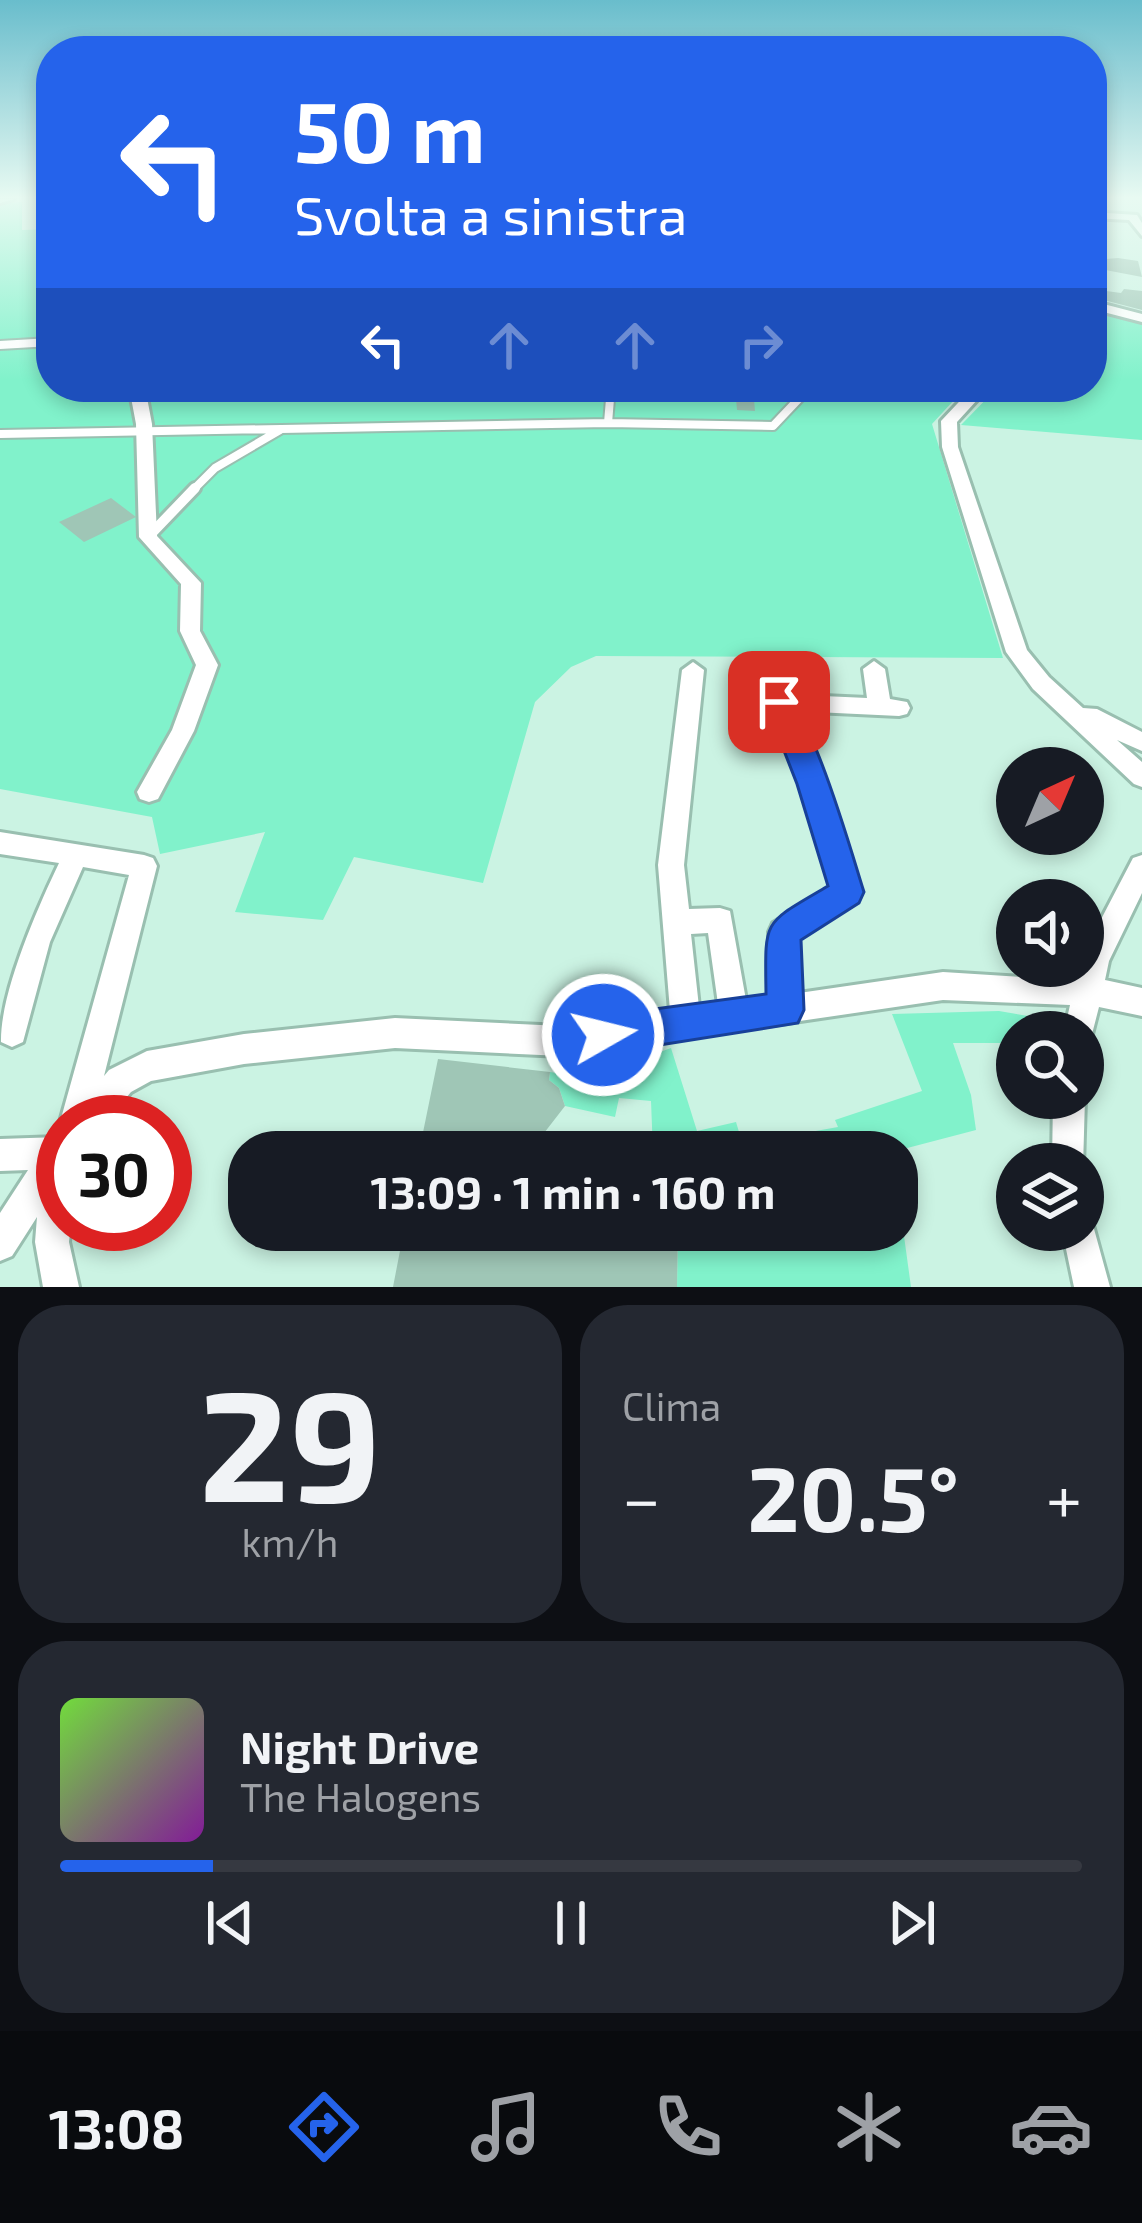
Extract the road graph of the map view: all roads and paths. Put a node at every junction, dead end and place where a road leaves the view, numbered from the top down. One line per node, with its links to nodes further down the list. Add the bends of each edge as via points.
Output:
1 (1107, 309): 2 (street)
2 (1142, 318)
3 (36, 343): 4 (lane)
4 (0, 345)
5 (140, 402): 11 (street)
6 (610, 402): 9 (lane)
7 (795, 402): 9 (lane, via 773,425)
8 (967, 402): 16 (street, via 949,422 950,447 1017,652 1040,683)
9 (608, 423): 10 (lane)
10 (284, 428): 11 (lane); 13 (lane, via 215,468)
11 (145, 430): 12 (lane); 13 (street)
12 (0, 434)
13 (148, 537): 20 (street, via 191,583 190,631 207,665)
14 (874, 669): 27 (street, via 889,708 779,702 847,892 783,932)
15 (693, 670): 24 (street, via 671,866)
16 (1101, 727): 17 (street); 18 (street); 19 (street)
17 (1142, 739)
18 (1142, 759)
19 (1142, 777)
20 (149, 792)
21 (3, 848): 22 (street)
22 (76, 854): 31 (street, via 36,942); 32 (street, via 144,866)
23 (1142, 866): 25 (street)
24 (676, 922): 29 (street, via 720,920); 30 (street)
25 (1085, 990): 26 (street); 27 (street, via 943,986); 28 (street)
26 (1142, 1001)
27 (785, 1010): 29 (street)
28 (1082, 1011)
29 (734, 1017): 30 (street)
30 (686, 1023): 33 (street, via 562,1041 394,1033 224,1053 147,1066)
31 (12, 1032)
32 (82, 1095)
33 (108, 1095)
34 (36, 1145): 35 (street)
35 (0, 1155)
36 (36, 1189): 37 (street)
37 (0, 1244)
38 (54, 1251): 40 (street)
39 (1083, 1251): 41 (street)
40 (61, 1287)
41 (1091, 1287)

